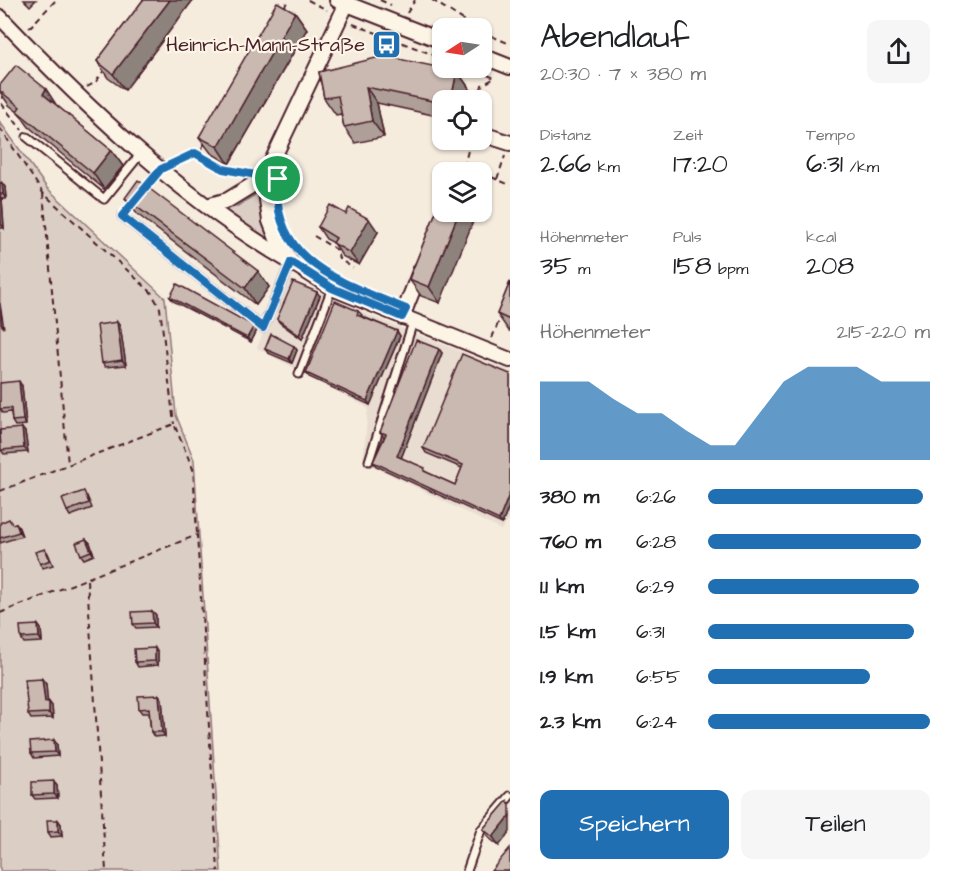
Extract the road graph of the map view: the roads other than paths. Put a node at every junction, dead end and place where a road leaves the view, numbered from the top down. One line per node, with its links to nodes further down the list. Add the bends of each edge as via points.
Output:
1 (342, 3): 3 (street); 10 (street)
2 (0, 17): 9 (street)
3 (432, 37)
4 (492, 60): 5 (street)
5 (510, 67)
6 (27, 137): 9 (lane, via 104,199)
7 (492, 137): 8 (street)
8 (510, 143)
9 (142, 152): 11 (street)
10 (264, 178): 11 (street, via 228,201); 14 (street, via 270,221)
11 (207, 206): 14 (street)
12 (122, 216): 14 (lane, via 263,328)
13 (427, 255): 16 (street)
14 (291, 262): 15 (street)
15 (332, 288): 16 (street); 18 (lane)
16 (407, 319): 17 (street); 19 (lane)
17 (510, 360)
18 (299, 374)
19 (369, 461)
20 (510, 796): 21 (lane, via 481,830)
21 (467, 871)

